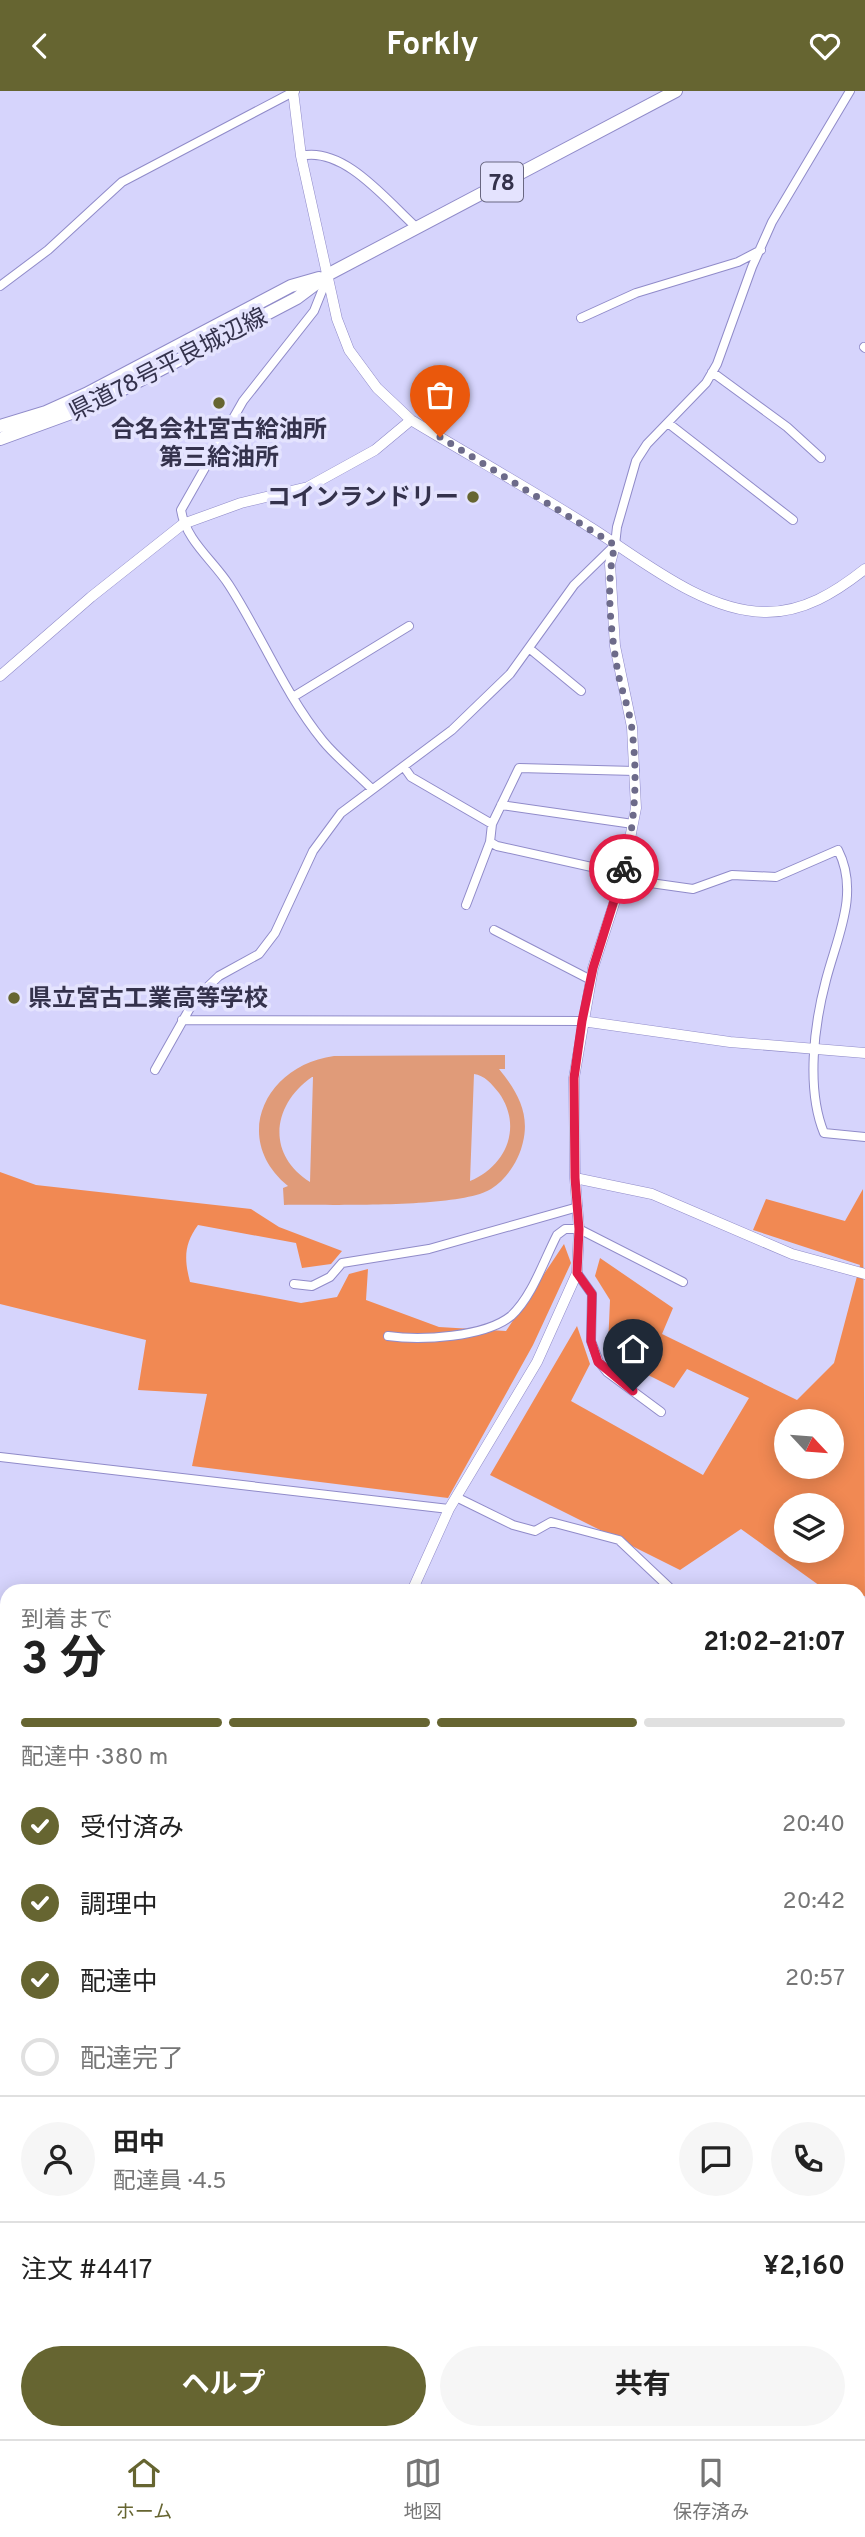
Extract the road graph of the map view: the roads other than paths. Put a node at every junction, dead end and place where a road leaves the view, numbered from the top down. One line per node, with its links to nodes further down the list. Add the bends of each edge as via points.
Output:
1 (676, 91): 5 (main road, 県道78号平良城辺線 / 78)
2 (850, 91): 6 (street, via 783,203)
3 (294, 92): 4 (street); 8 (street, via 122,182 48,250)
4 (301, 156): 5 (street, via 311,154 351,167); 7 (street)
5 (416, 227): 7 (main road, 県道78号平良城辺線 / 78)
6 (761, 250): 9 (street, via 738,262 636,293); 10 (street)
7 (329, 274): 11 (street, via 337,319 349,351 377,388); 13 (main road, 県道78号平良城辺線 / 78, via 291,286 86,394); 14 (main road, 県道78号平良城辺線 / 78, via 297,298 93,405); 17 (street, via 314,311 243,401 181,510)
8 (0, 286)
9 (581, 318)
10 (712, 373): 12 (street); 15 (street, via 787,427)
11 (411, 420): 17 (street, via 375,450 308,487 241,503); 18 (street)
12 (668, 423): 16 (street); 18 (street, via 636,461)
13 (0, 426)
14 (0, 439)
15 (821, 458)
16 (793, 520)
17 (183, 524): 22 (street); 24 (street, via 229,585)
18 (615, 545): 19 (street, via 717,602 763,612 796,608 832,594); 21 (street, via 575,585); 26 (street, via 610,563 615,646 632,727)
19 (865, 569)
20 (409, 626): 24 (street)
21 (530, 649): 23 (street); 25 (street, via 472,712)
22 (0, 676)
23 (581, 691)
24 (293, 697): 27 (street, via 324,742)
25 (404, 767): 27 (street); 29 (street, via 411,777)
26 (635, 771): 28 (street, via 519,768); 30 (street)
27 (372, 789): 36 (street, via 341,813 313,851 275,933 259,954 219,976 195,999)
28 (501, 805): 29 (street); 30 (street)
29 (492, 824): 31 (street)
30 (633, 824): 32 (street)
31 (490, 842): 32 (street); 33 (street)
32 (622, 876): 35 (street); 38 (street, via 693,888 732,875 776,877 838,850 845,864 847,899 825,982)
33 (466, 905)
34 (494, 930): 35 (street)
35 (591, 980): 37 (street)
36 (182, 1020): 37 (street); 40 (street)
37 (582, 1021): 38 (street, via 730,1042); 42 (street, via 574,1078)
38 (816, 1047): 39 (street); 41 (street, via 814,1077 824,1133)
39 (865, 1053)
40 (155, 1070)
41 (865, 1136)
42 (575, 1178): 43 (street); 46 (street, via 652,1194 792,1254)
43 (578, 1207): 44 (street); 48 (street, via 429,1249 342,1263 330,1277 312,1286)
44 (579, 1229): 45 (street); 47 (street); 49 (street, via 565,1229 557,1235 521,1304 495,1325 442,1337)
45 (577, 1273): 50 (street, via 592,1294 591,1341 598,1362); 52 (street, via 537,1362)
46 (865, 1275)
47 (683, 1282)
48 (294, 1284)
49 (388, 1336)
50 (661, 1412)
51 (0, 1457): 53 (street)
52 (456, 1497): 53 (street); 55 (street, via 535,1531 551,1522 619,1540)
53 (449, 1509): 54 (street)
54 (415, 1584)
55 (666, 1584)

